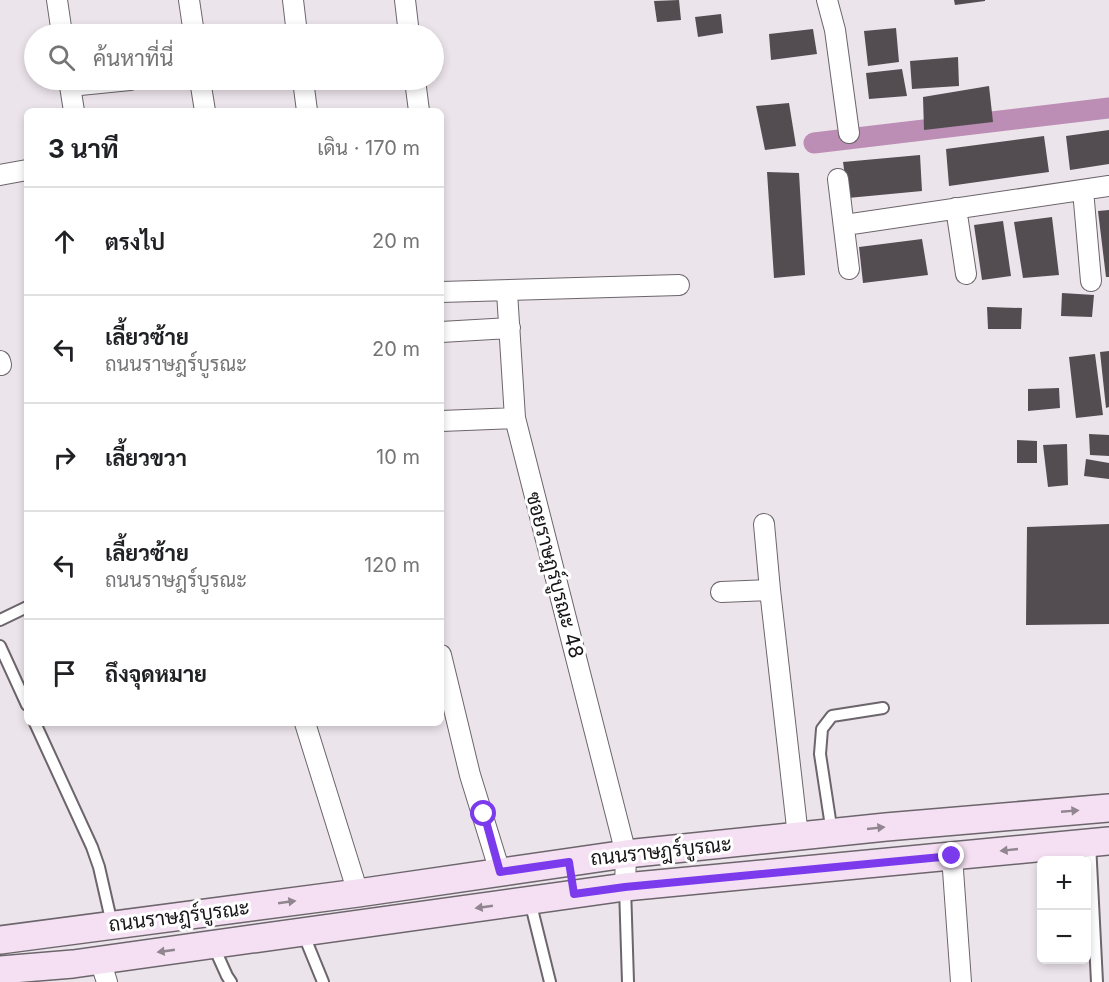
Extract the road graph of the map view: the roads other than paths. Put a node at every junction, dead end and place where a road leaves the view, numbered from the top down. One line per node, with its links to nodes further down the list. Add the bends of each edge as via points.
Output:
1 (57, 0): 6 (street)
2 (189, 0): 7 (street)
3 (293, 0): 8 (street)
4 (405, 0): 9 (street)
5 (827, 0): 18 (street)
6 (61, 24)
7 (193, 24)
8 (296, 24)
9 (409, 24)
10 (70, 90): 14 (street)
11 (202, 90): 15 (street)
12 (304, 90): 16 (street)
13 (416, 90): 17 (street)
14 (73, 108)
15 (205, 108)
16 (307, 108)
17 (419, 108)
18 (849, 133)
19 (24, 171): 20 (street)
20 (0, 175)
21 (838, 179): 25 (street)
22 (1109, 186): 23 (street)
23 (1083, 190): 24 (street); 28 (street)
24 (956, 208): 25 (street); 27 (street)
25 (845, 225): 26 (street)
26 (849, 269)
27 (966, 274)
28 (1091, 281)
29 (680, 285): 30 (street)
30 (507, 291): 31 (street); 32 (street, ซอยราษฎร์บูรณะ 48)
31 (444, 292)
32 (510, 328): 33 (street); 34 (street, ซอยราษฎร์บูรณะ 48)
33 (444, 332)
34 (515, 418): 35 (street); 52 (street, ซอยราษฎร์บูรณะ 48)
35 (444, 421)
36 (764, 524): 37 (street)
37 (771, 590): 38 (street); 49 (street)
38 (721, 592)
39 (24, 608): 40 (lane)
40 (0, 620)
41 (0, 646): 43 (lane)
42 (444, 667): 55 (street, via 470,775)
43 (24, 698)
44 (884, 708): 48 (lane, via 832,716 822,729 820,754)
45 (36, 726): 61 (lane, via 92,847)
46 (306, 726): 58 (street)
47 (1109, 808): 48 (main road, ถนนราษฎร์บูรณะ, one-way to 47)
48 (832, 832): 49 (main road, ถนนราษฎร์บูรณะ)
49 (798, 836): 51 (main road, ถนนราษฎร์บูรณะ)
50 (1100, 842): 53 (main road, ถนนราษฎร์บูรณะ, one-way to 53); 74 (lane)
51 (684, 848): 52 (main road, ถนนราษฎร์บูรณะ); 56 (main road)
52 (626, 854): 54 (main road, ถนนราษฎร์บูรณะ); 57 (street, ซอยราษฎร์บูรณะ 48)
53 (952, 856): 56 (main road, ถนนราษฎร์บูรณะ); 73 (street)
54 (569, 862): 55 (main road, ถนนราษฎร์บูรณะ); 59 (main road)
55 (500, 872): 58 (main road, ถนนราษฎร์บูรณะ)
56 (687, 881): 57 (main road, ถนนราษฎร์บูรณะ)
57 (625, 887): 59 (main road, ถนนราษฎร์บูรณะ); 72 (lane)
58 (358, 893): 61 (main road, ถนนราษฎร์บูรณะ, one-way to 58)
59 (574, 894): 60 (main road, ถนนราษฎร์บูรณะ)
60 (530, 901): 63 (main road, ถนนราษฎร์บูรณะ, one-way to 63); 71 (lane)
61 (112, 925): 62 (main road, ถนนราษฎร์บูรณะ)
62 (68, 931): 64 (main road, ถนนราษฎร์บูรณะ); 66 (main road)
63 (303, 933): 65 (main road, ถนนราษฎร์บูรณะ); 70 (lane)
64 (0, 940)
65 (213, 945): 67 (main road, ถนนราษฎร์บูรณะ, one-way to 67); 69 (lane)
66 (73, 964): 67 (main road, ถนนราษฎร์บูรณะ); 68 (main road, ถนนราษฎร์บูรณะ)
67 (103, 971)
68 (14, 974)
69 (231, 982)
70 (323, 982)
71 (550, 982)
72 (628, 982)
73 (961, 982)
74 (1097, 982)

